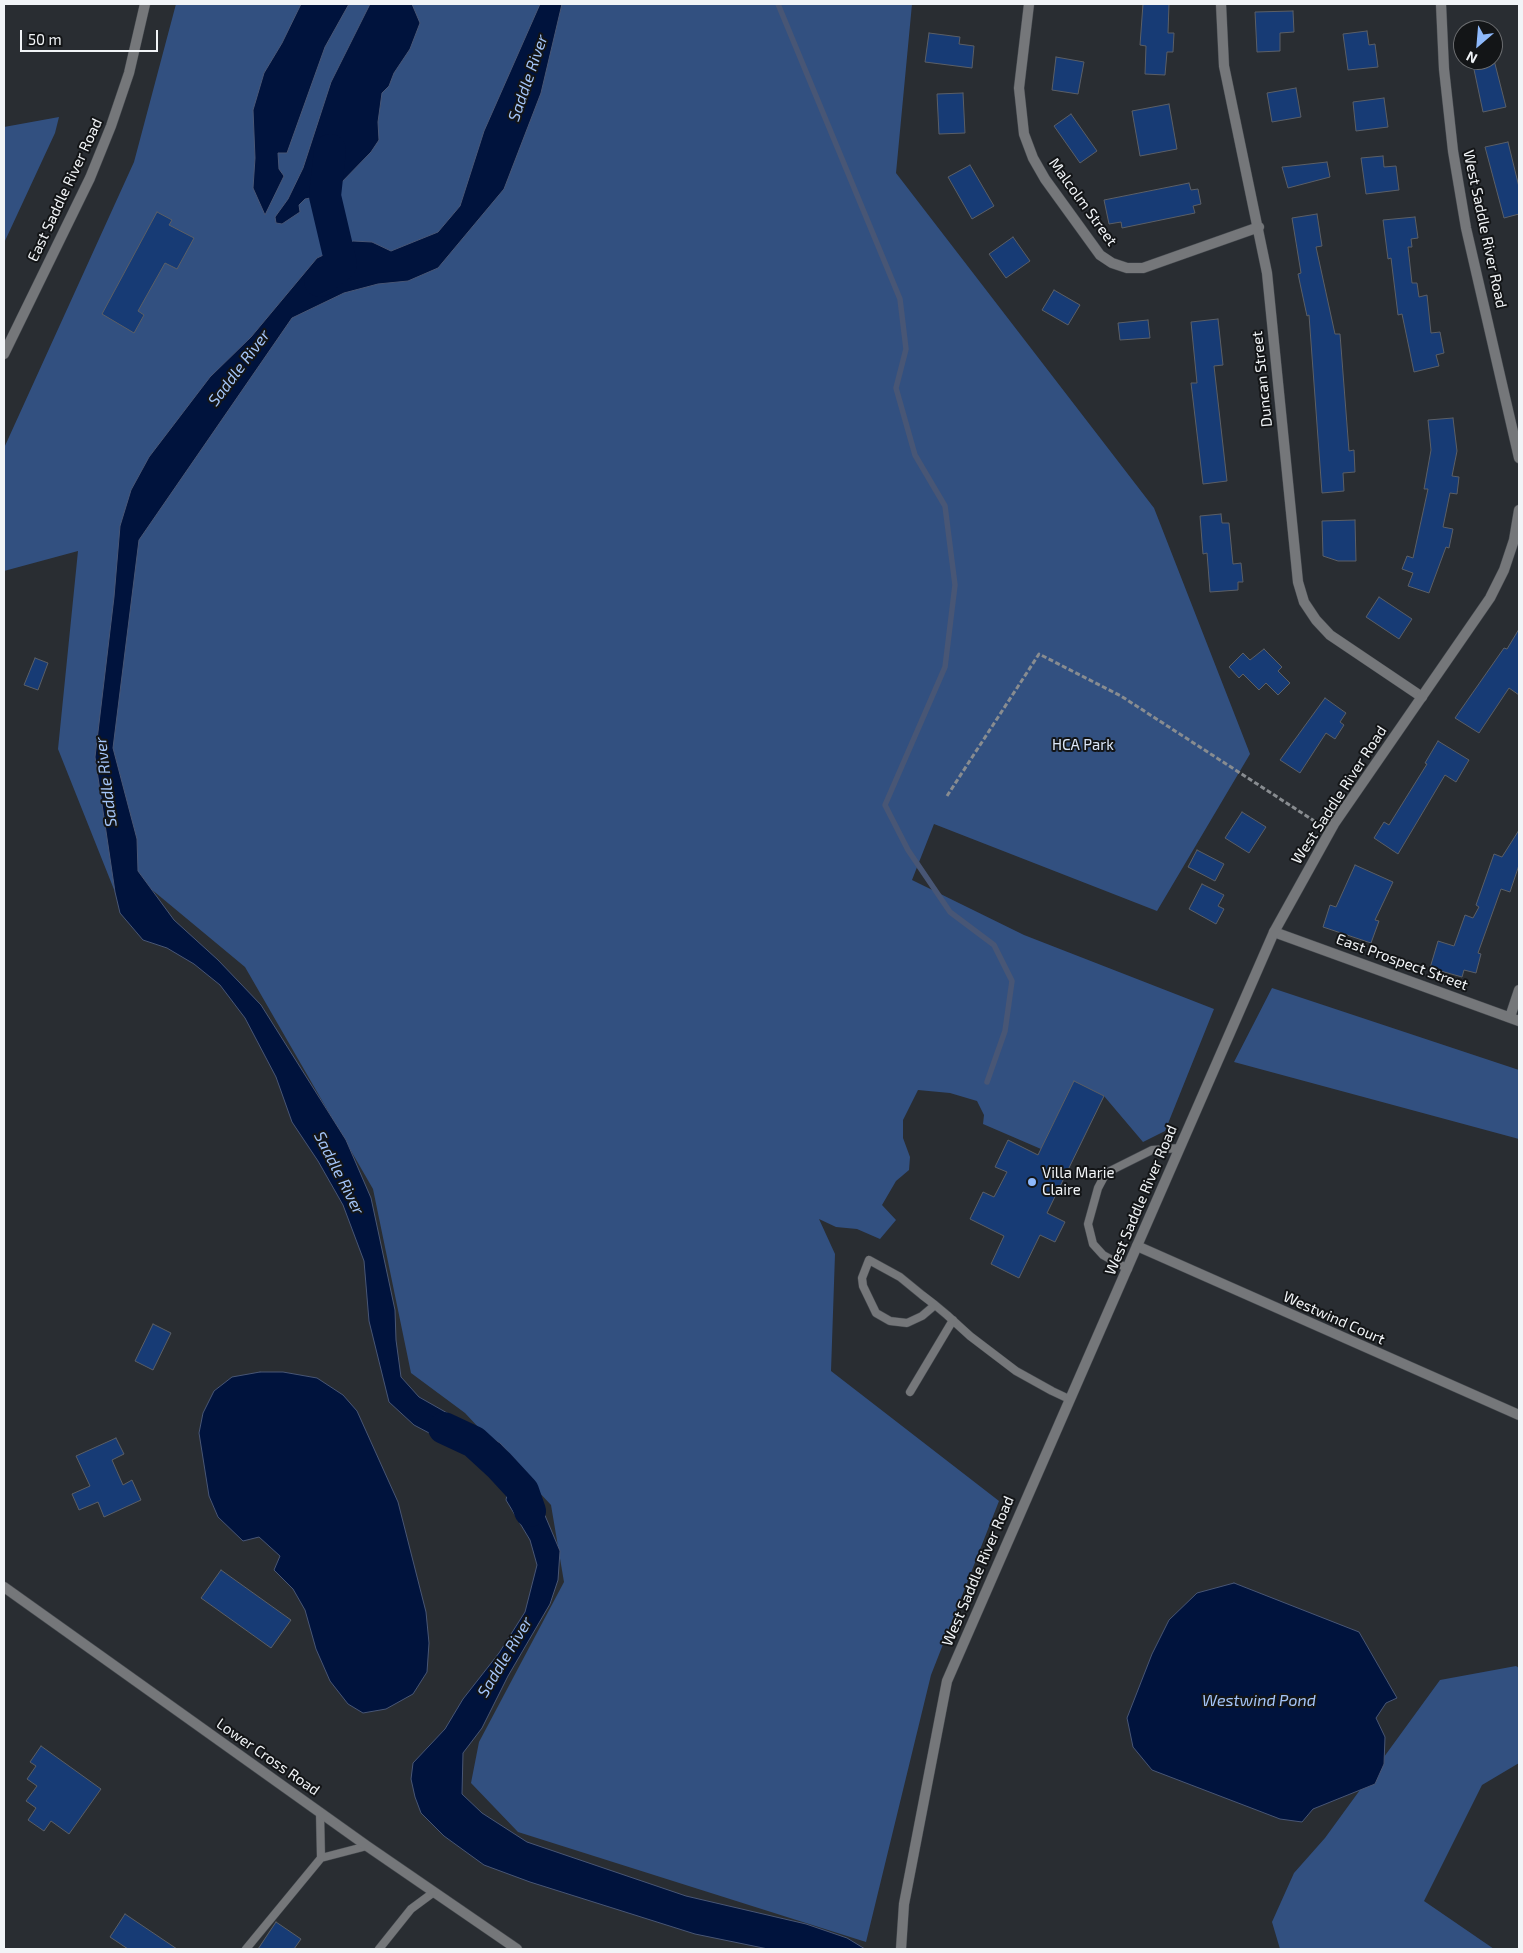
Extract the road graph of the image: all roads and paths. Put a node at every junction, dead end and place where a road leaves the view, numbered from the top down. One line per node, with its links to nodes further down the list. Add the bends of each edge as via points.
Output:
1 (145, 4): 6 (street, East Saddle River Road, via 129,73 111,126 90,178)
2 (1029, 4): 5 (street, Malcolm Street, via 1019,88 1024,134 1045,179 1100,255 1127,268 1143,268)
3 (1221, 4): 5 (street, Duncan Street, via 1224,66)
4 (1441, 4): 7 (street, West Saddle River Road, via 1454,160 1466,228)
5 (1259, 227): 9 (street, Duncan Street, via 1267,273 1296,572 1303,597 1316,620 1330,635)
6 (4, 354)
7 (1519, 458)
8 (1519, 510): 9 (street, West Saddle River Road, via 1514,540 1490,598)
9 (1422, 697): 11 (street, West Saddle River Road)
10 (947, 796): 11 (path, via 1038,654 1121,696)
11 (1330, 832): 12 (street, West Saddle River Road)
12 (1274, 932): 14 (street, East Prospect Street); 15 (street, West Saddle River Road)
13 (1519, 990): 14 (street)
14 (1514, 1019)
15 (1180, 1148): 16 (street, West Saddle River Road); 17 (lane, via 1152,1150 1106,1173 1098,1188 1088,1224 1093,1244 1103,1255)
16 (1137, 1246): 17 (street, West Saddle River Road); 22 (street, Westwind Court)
17 (1128, 1269): 21 (street, West Saddle River Road)
18 (935, 1304): 18 (lane, via 900,1277 869,1260 862,1278 863,1286 876,1313 890,1321 907,1322 922,1316); 19 (lane)
19 (953, 1320): 20 (lane); 21 (lane, via 1016,1370)
20 (910, 1392)
21 (1069, 1399): 31 (street, West Saddle River Road, via 947,1681 904,1904)
22 (1519, 1415)
23 (4, 1587): 24 (street, Lower Cross Road)
24 (320, 1812): 25 (street, Lower Cross Road); 26 (lane)
25 (367, 1846): 26 (lane); 27 (street, Lower Cross Road)
26 (321, 1858): 28 (lane)
27 (434, 1892): 29 (lane, via 411,1909); 30 (street, Lower Cross Road)
28 (246, 1949)
29 (378, 1949)
30 (517, 1949)
31 (901, 1949)

